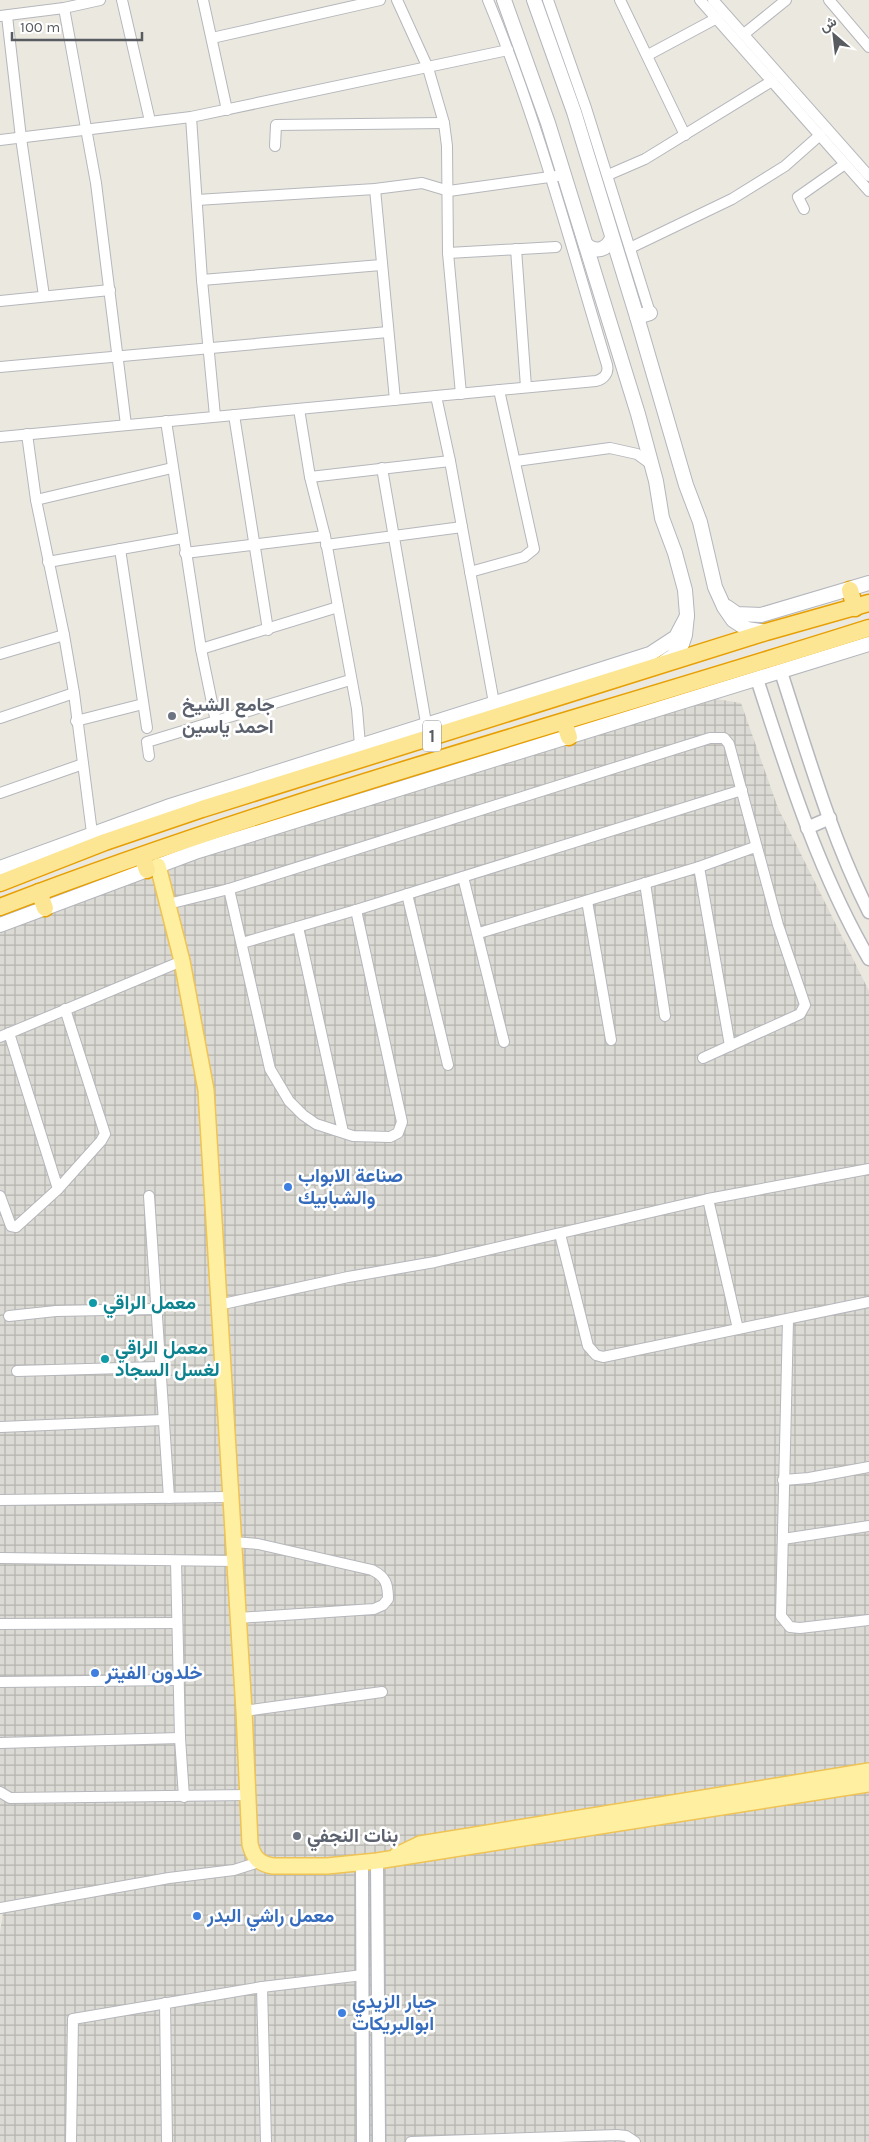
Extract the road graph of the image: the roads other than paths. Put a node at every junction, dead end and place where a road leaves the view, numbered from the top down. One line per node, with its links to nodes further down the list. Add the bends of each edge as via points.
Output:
1 (100, 0): 15 (street)
2 (122, 0): 27 (street)
3 (204, 0): 19 (street)
4 (380, 0): 19 (street)
5 (396, 0): 23 (street)
6 (488, 0): 21 (street)
7 (504, 0): 36 (main road)
8 (534, 0): 45 (main road)
9 (548, 0): 37 (street)
10 (620, 0): 22 (street)
11 (700, 0): 17 (street)
12 (713, 0): 18 (street)
13 (786, 0): 18 (street)
14 (828, 0): 20 (street)
15 (64, 8): 16 (street); 29 (street)
16 (3, 16): 32 (street)
17 (717, 18): 22 (street); 24 (street)
18 (744, 34): 38 (street)
19 (212, 38): 25 (street)
20 (869, 47)
21 (508, 50): 23 (street); 39 (street)
22 (648, 55): 30 (street)
23 (428, 68): 25 (street); 28 (street)
24 (772, 81): 30 (street); 31 (street)
25 (227, 110): 26 (street)
26 (191, 117): 27 (street); 43 (street)
27 (150, 122): 29 (street)
28 (444, 123): 34 (street, via 276,125); 41 (street)
29 (87, 131): 32 (street); 53 (street)
30 (685, 135): 37 (street, via 645,159)
31 (820, 135): 35 (street); 48 (street, via 785,166 732,199)
32 (20, 138): 33 (street); 54 (street)
33 (0, 140)
34 (275, 146)
35 (845, 164): 42 (street); 44 (street, via 798,197)
36 (564, 175): 39 (street); 46 (main road)
37 (608, 175): 48 (street)
38 (869, 176)
39 (549, 177): 41 (street); 61 (street, via 608,368 606,376 596,381)
40 (375, 189): 41 (street, via 422,183); 43 (street); 51 (street)
41 (448, 191): 50 (street)
42 (869, 191)
43 (197, 200): 52 (street)
44 (804, 209)
45 (612, 238): 46 (main road, via 601,249 595,250); 56 (main road)
46 (586, 245): 75 (main road)
47 (556, 247): 49 (street)
48 (630, 248): 56 (street)
49 (516, 249): 50 (street); 61 (street)
50 (448, 253): 63 (street)
51 (381, 265): 52 (street); 57 (street)
52 (202, 280): 58 (street)
53 (110, 290): 54 (street); 59 (street)
54 (44, 296): 55 (street)
55 (0, 301)
56 (644, 315): 91 (main road, via 686,485)
57 (388, 332): 58 (street); 65 (street)
58 (210, 348): 59 (street); 68 (street)
59 (119, 356): 60 (street); 70 (street)
60 (0, 367)
61 (526, 387): 62 (street)
62 (499, 390): 63 (street); 74 (street)
63 (461, 394): 64 (street)
64 (436, 396): 65 (street); 73 (street)
65 (395, 400): 66 (street)
66 (299, 409): 67 (street); 78 (street)
67 (234, 415): 68 (street); 84 (street)
68 (215, 416): 69 (street)
69 (166, 421): 70 (street); 76 (street)
70 (126, 425): 71 (street)
71 (27, 434): 72 (street); 79 (street)
72 (0, 437)
73 (450, 460): 77 (street); 80 (street)
74 (516, 461): 75 (street, via 610,448 637,454); 88 (street, via 534,549 524,557)
75 (652, 465): 94 (main road, via 662,518 685,590)
76 (172, 468): 79 (street); 82 (street)
77 (382, 468): 78 (street); 81 (street)
78 (310, 477): 83 (street)
79 (36, 500): 87 (street)
80 (462, 527): 81 (street); 88 (street)
81 (393, 536): 83 (street); 113 (street)
82 (183, 538): 85 (street); 86 (street)
83 (326, 540): 84 (street); 93 (street)
84 (256, 544): 86 (street); 96 (street)
85 (120, 549): 87 (street); 109 (street)
86 (185, 553): 100 (street)
87 (48, 562): 98 (street)
88 (470, 572): 108 (street)
89 (869, 584): 90 (main road)
90 (850, 590): 91 (main road, via 761,615 737,614); 92 (highway)
91 (722, 602): 97 (main road, via 739,625)
92 (862, 605): 97 (highway, 1)
93 (338, 607): 96 (street); 105 (street)
94 (687, 616): 102 (main road, via 682,644); 106 (main road, via 676,638 658,650)
95 (869, 628): 115 (highway, 1)
96 (268, 630): 100 (street)
97 (766, 632): 102 (highway, 1)
98 (64, 635): 101 (street); 107 (street)
99 (869, 644): 103 (main road)
100 (201, 649): 112 (street)
101 (0, 654)
102 (660, 665): 106 (highway, 1)
103 (781, 672): 104 (main road); 122 (street)
104 (757, 679): 115 (main road); 123 (street)
105 (350, 680): 112 (street); 116 (street)
106 (561, 688): 108 (main road); 121 (highway, 1)
107 (74, 693): 110 (street); 111 (street)
108 (494, 703): 113 (main road)
109 (143, 704): 111 (street); 114 (street)
110 (0, 718)
111 (76, 721): 118 (street)
112 (216, 722): 117 (street, via 147,742)
113 (426, 724): 116 (main road)
114 (147, 728)
115 (566, 730): 127 (highway, 1, via 306,801)
116 (360, 744): 121 (main road)
117 (149, 756)
118 (83, 764): 120 (street); 124 (street)
119 (742, 790): 125 (street); 130 (street); 133 (street, via 729,744 724,738 710,738)
120 (0, 793)
121 (201, 803): 124 (main road); 126 (highway, 1, via 105,842)
122 (830, 818): 123 (street); 140 (street)
123 (807, 828): 145 (street, via 838,902)
124 (92, 833): 126 (main road)
125 (755, 847): 128 (street); 152 (street, via 806,1005 800,1014)
126 (46, 858): 129 (main road); 132 (highway, 1)
127 (149, 864): 135 (highway, 1); 137 (main road)
128 (699, 866): 131 (street); 152 (street)
129 (0, 868)
130 (464, 877): 134 (street); 143 (street)
131 (645, 882): 136 (street); 148 (street)
132 (0, 884)
133 (229, 888): 137 (street); 144 (street)
134 (407, 894): 139 (street); 154 (street)
135 (42, 900): 138 (highway, 1); 141 (main road)
136 (588, 901): 143 (street); 150 (street)
137 (168, 904): 146 (main road)
138 (0, 907)
139 (356, 910): 142 (street); 155 (street, via 402,1122 398,1133 390,1137 353,1136)
140 (869, 912)
141 (0, 925)
142 (298, 927): 144 (street); 155 (street)
143 (479, 934): 151 (street)
144 (242, 943): 155 (street, via 270,1069 289,1101 302,1115 316,1124)
145 (869, 959)
146 (182, 961): 147 (street); 163 (main road, via 206,1090)
147 (65, 1009): 149 (street); 157 (street, via 105,1134)
148 (665, 1016)
149 (4, 1035): 157 (street)
150 (611, 1040)
151 (504, 1042)
152 (730, 1046): 153 (street)
153 (703, 1058)
154 (448, 1065)
155 (343, 1132)
156 (869, 1169): 160 (street)
157 (58, 1189): 158 (street, via 16,1227 11,1226)
158 (0, 1196)
159 (149, 1196): 164 (street)
160 (708, 1199): 161 (street); 167 (street)
161 (560, 1234): 163 (street); 167 (street, via 588,1346 596,1355 603,1357)
162 (869, 1302): 166 (street)
163 (218, 1305): 174 (main road)
164 (156, 1309): 165 (street, via 56,1311); 168 (street)
165 (9, 1316)
166 (788, 1320): 167 (street); 173 (street)
167 (738, 1329)
168 (160, 1367): 169 (street); 170 (street)
169 (17, 1371)
170 (163, 1420): 171 (street); 175 (street)
171 (1, 1427)
172 (869, 1467): 173 (street)
173 (783, 1480): 178 (street)
174 (230, 1497): 175 (street); 179 (main road)
175 (169, 1498): 176 (street)
176 (0, 1500)
177 (869, 1526): 178 (street)
178 (783, 1539): 184 (street, via 780,1606 784,1622 800,1628)
179 (233, 1542): 182 (main road); 183 (street, via 258,1544 372,1570 382,1574 388,1586 388,1599 374,1609)
180 (0, 1558): 181 (street)
181 (176, 1561): 182 (street); 185 (street)
182 (235, 1561): 183 (main road)
183 (238, 1618): 190 (main road)
184 (869, 1620)
185 (176, 1623): 186 (street); 187 (street)
186 (0, 1624)
187 (179, 1680): 188 (street); 191 (street)
188 (0, 1682)
189 (382, 1692): 190 (street)
190 (244, 1711): 196 (main road)
191 (180, 1738): 192 (street); 197 (street)
192 (0, 1743)
193 (869, 1771): 199 (main road, via 420,1844)
194 (869, 1784): 199 (main road)
195 (0, 1792): 197 (street, via 10,1798)
196 (247, 1795): 197 (street); 198 (main road, via 250,1844)
197 (184, 1797)
198 (259, 1862): 199 (main road, via 273,1866); 200 (street, via 234,1870 169,1878)
199 (376, 1862): 201 (street); 208 (street)
200 (0, 1908)
201 (363, 1975): 202 (street); 207 (street)
202 (262, 1987): 203 (street); 206 (street)
203 (165, 2003): 204 (street, via 74,2019); 205 (street)
204 (71, 2142)
205 (167, 2142)
206 (266, 2142)
207 (364, 2142)
208 (379, 2142)
209 (411, 2142): 210 (street, via 617,2135)
210 (635, 2142)

